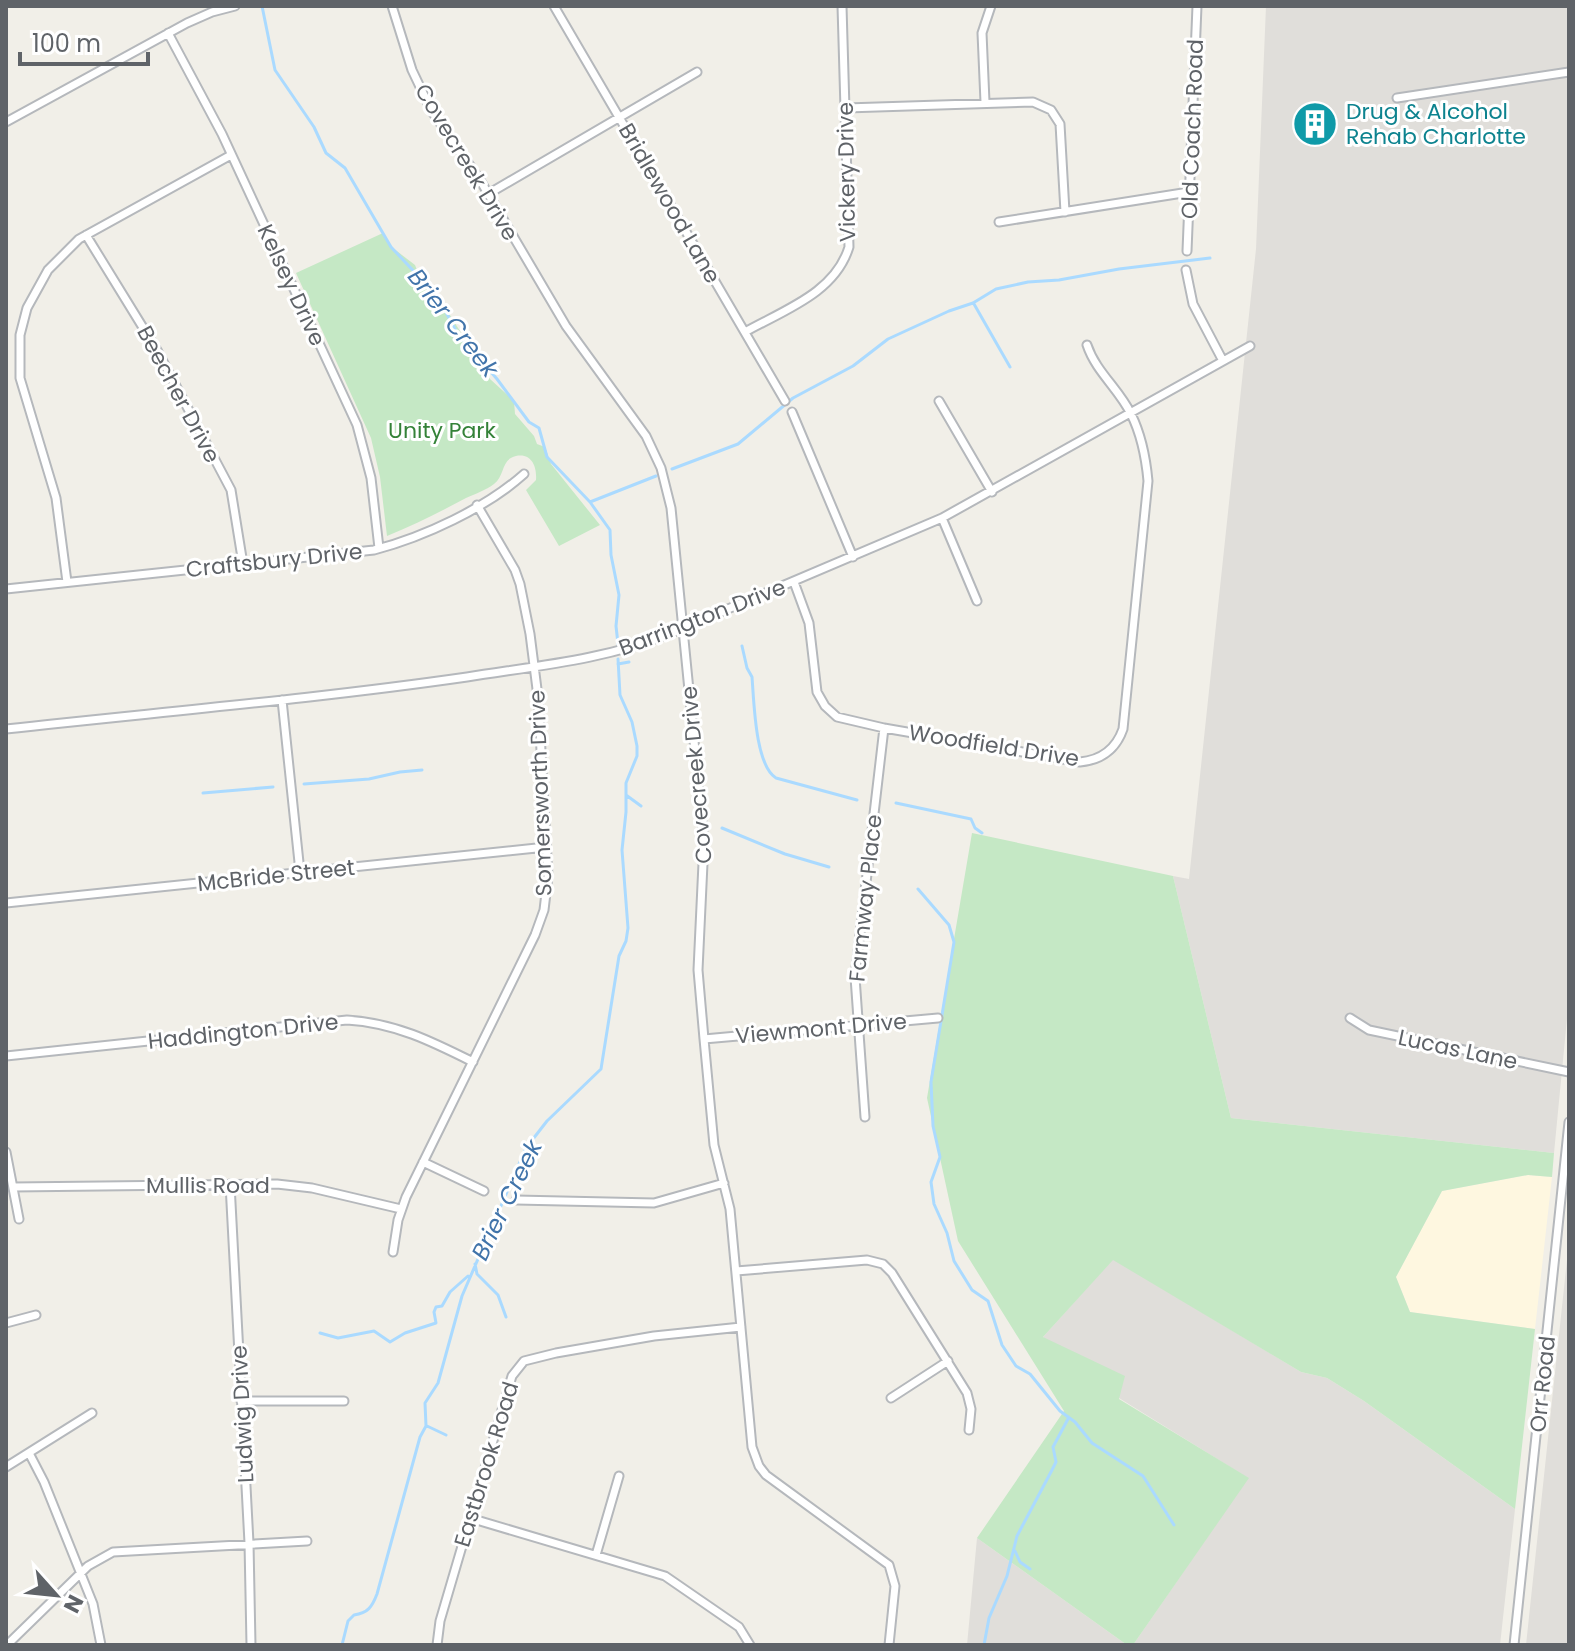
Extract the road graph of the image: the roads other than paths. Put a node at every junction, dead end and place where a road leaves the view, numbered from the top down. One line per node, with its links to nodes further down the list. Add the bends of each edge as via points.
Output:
1 (235, 6): 7 (street)
2 (392, 6): 18 (street, Covecreek Drive, via 418,83)
3 (554, 6): 14 (street, Bridlewood Lane)
4 (842, 6): 13 (street, Vickery Drive)
5 (991, 6): 12 (street, via 982,33)
6 (1197, 6): 17 (street, Old Coach Road)
7 (211, 9): 8 (street)
8 (168, 33): 15 (street); 16 (street, Kelsey Drive)
9 (697, 72): 14 (street)
10 (1569, 72): 11 (street)
11 (1397, 98)
12 (985, 102): 13 (street); 19 (street, via 1037,102 1056,116)
13 (846, 108): 24 (street, Vickery Drive, via 850,235 845,259 821,289)
14 (620, 118): 18 (street); 24 (street, Bridlewood Lane)
15 (6, 122)
16 (231, 155): 21 (street); 36 (street, Kelsey Drive, via 363,441)
17 (1189, 192): 19 (street); 22 (street, Old Coach Road)
18 (488, 194): 43 (street, Covecreek Drive, via 566,326 656,456 671,508)
19 (1065, 212): 20 (street)
20 (999, 222)
21 (86, 235): 38 (street, Beecher Drive, via 158,352 231,490); 39 (street, via 41,279 24,317 19,354 24,395 56,498)
22 (1187, 251)
23 (1186, 270): 27 (street, via 1193,304)
24 (745, 332): 28 (street, Bridlewood Lane)
25 (1087, 345): 31 (street, Woodfield Drive, via 1096,367)
26 (1250, 346): 27 (street, Barrington Drive)
27 (1223, 361): 31 (street, Barrington Drive)
28 (785, 401)
29 (939, 401): 33 (street)
30 (792, 412): 37 (street)
31 (1131, 413): 33 (street, Barrington Drive); 46 (street, Woodfield Drive, via 1147,465 1148,501 1118,740 1102,756 1080,762)
32 (524, 474): 34 (street, Craftsbury Drive)
33 (992, 492): 35 (street, Barrington Drive)
34 (477, 505): 36 (street, Craftsbury Drive); 44 (street, Somersworth Drive, via 520,584)
35 (942, 518): 37 (street, Barrington Drive); 42 (street)
36 (379, 548): 38 (street, Craftsbury Drive)
37 (853, 557): 40 (street, Barrington Drive)
38 (243, 564): 39 (street, Craftsbury Drive)
39 (67, 582): 41 (street, Craftsbury Drive)
40 (794, 582): 43 (street, Barrington Drive); 46 (street, Woodfield Drive, via 809,623 822,702 837,717)
41 (6, 589)
42 (977, 601)
43 (683, 628): 44 (street, Barrington Drive, via 618,651); 54 (street, Covecreek Drive, via 704,842 698,970)
44 (534, 667): 45 (street, Barrington Drive); 48 (street, Somersworth Drive)
45 (282, 700): 47 (street, Barrington Drive); 49 (street)
46 (884, 728): 53 (street, Farmway Place, via 857,952)
47 (6, 729)
48 (546, 847): 49 (street, McBride Street); 56 (street, Somersworth Drive, via 547,893 538,927)
49 (300, 872): 50 (street, McBride Street)
50 (6, 903)
51 (938, 1018): 53 (street, Viewmont Drive)
52 (1350, 1018): 57 (street, Lucas Lane, via 1369,1030)
53 (858, 1024): 54 (street, Viewmont Drive); 58 (street, Farmway Place)
54 (704, 1039): 62 (street, Covecreek Drive, via 714,1145)
55 (6, 1056): 56 (street, Haddington Drive, via 347,1020 403,1029)
56 (473, 1062): 61 (street, Somersworth Drive)
57 (1569, 1072)
58 (865, 1117)
59 (1569, 1122): 94 (street, Orr Road)
60 (6, 1152): 64 (street)
61 (423, 1162): 65 (street); 67 (street, Somersworth Drive)
62 (724, 1183): 66 (street, via 654,1203); 70 (street, Covecreek Drive)
63 (230, 1184): 64 (street, Mullis Road); 67 (street, Mullis Road, via 312,1188); 76 (street, Ludwig Drive)
64 (13, 1187): 68 (street)
65 (484, 1191)
66 (516, 1200)
67 (401, 1209): 69 (street, Somersworth Drive)
68 (19, 1219)
69 (393, 1252)
70 (736, 1271): 73 (street, Covecreek Drive); 74 (street, via 867,1260 883,1264)
71 (36, 1315): 72 (street)
72 (6, 1323)
73 (741, 1327): 83 (street, Eastbrook Road, via 654,1336 524,1361 512,1376); 93 (street, Covecreek Drive, via 752,1447 759,1466 774,1483 889,1565 895,1586)
74 (948, 1361): 75 (street); 79 (street, via 969,1399)
75 (891, 1398)
76 (241, 1401): 77 (street); 85 (street, Ludwig Drive)
77 (344, 1401)
78 (92, 1413): 80 (street)
79 (969, 1430)
80 (29, 1453): 81 (street); 87 (street)
81 (6, 1467)
82 (619, 1476): 86 (street)
83 (470, 1518): 86 (street); 91 (street, Eastbrook Road)
84 (307, 1541): 85 (street)
85 (249, 1543): 87 (street, via 128,1550 99,1558); 90 (street, Ludwig Drive)
86 (596, 1555): 92 (street, via 676,1582 739,1627)
87 (81, 1572): 88 (street); 89 (street)
88 (7, 1645)
89 (101, 1645)
90 (251, 1645)
91 (437, 1645)
92 (750, 1645)
93 (889, 1645)
94 (1514, 1645)

